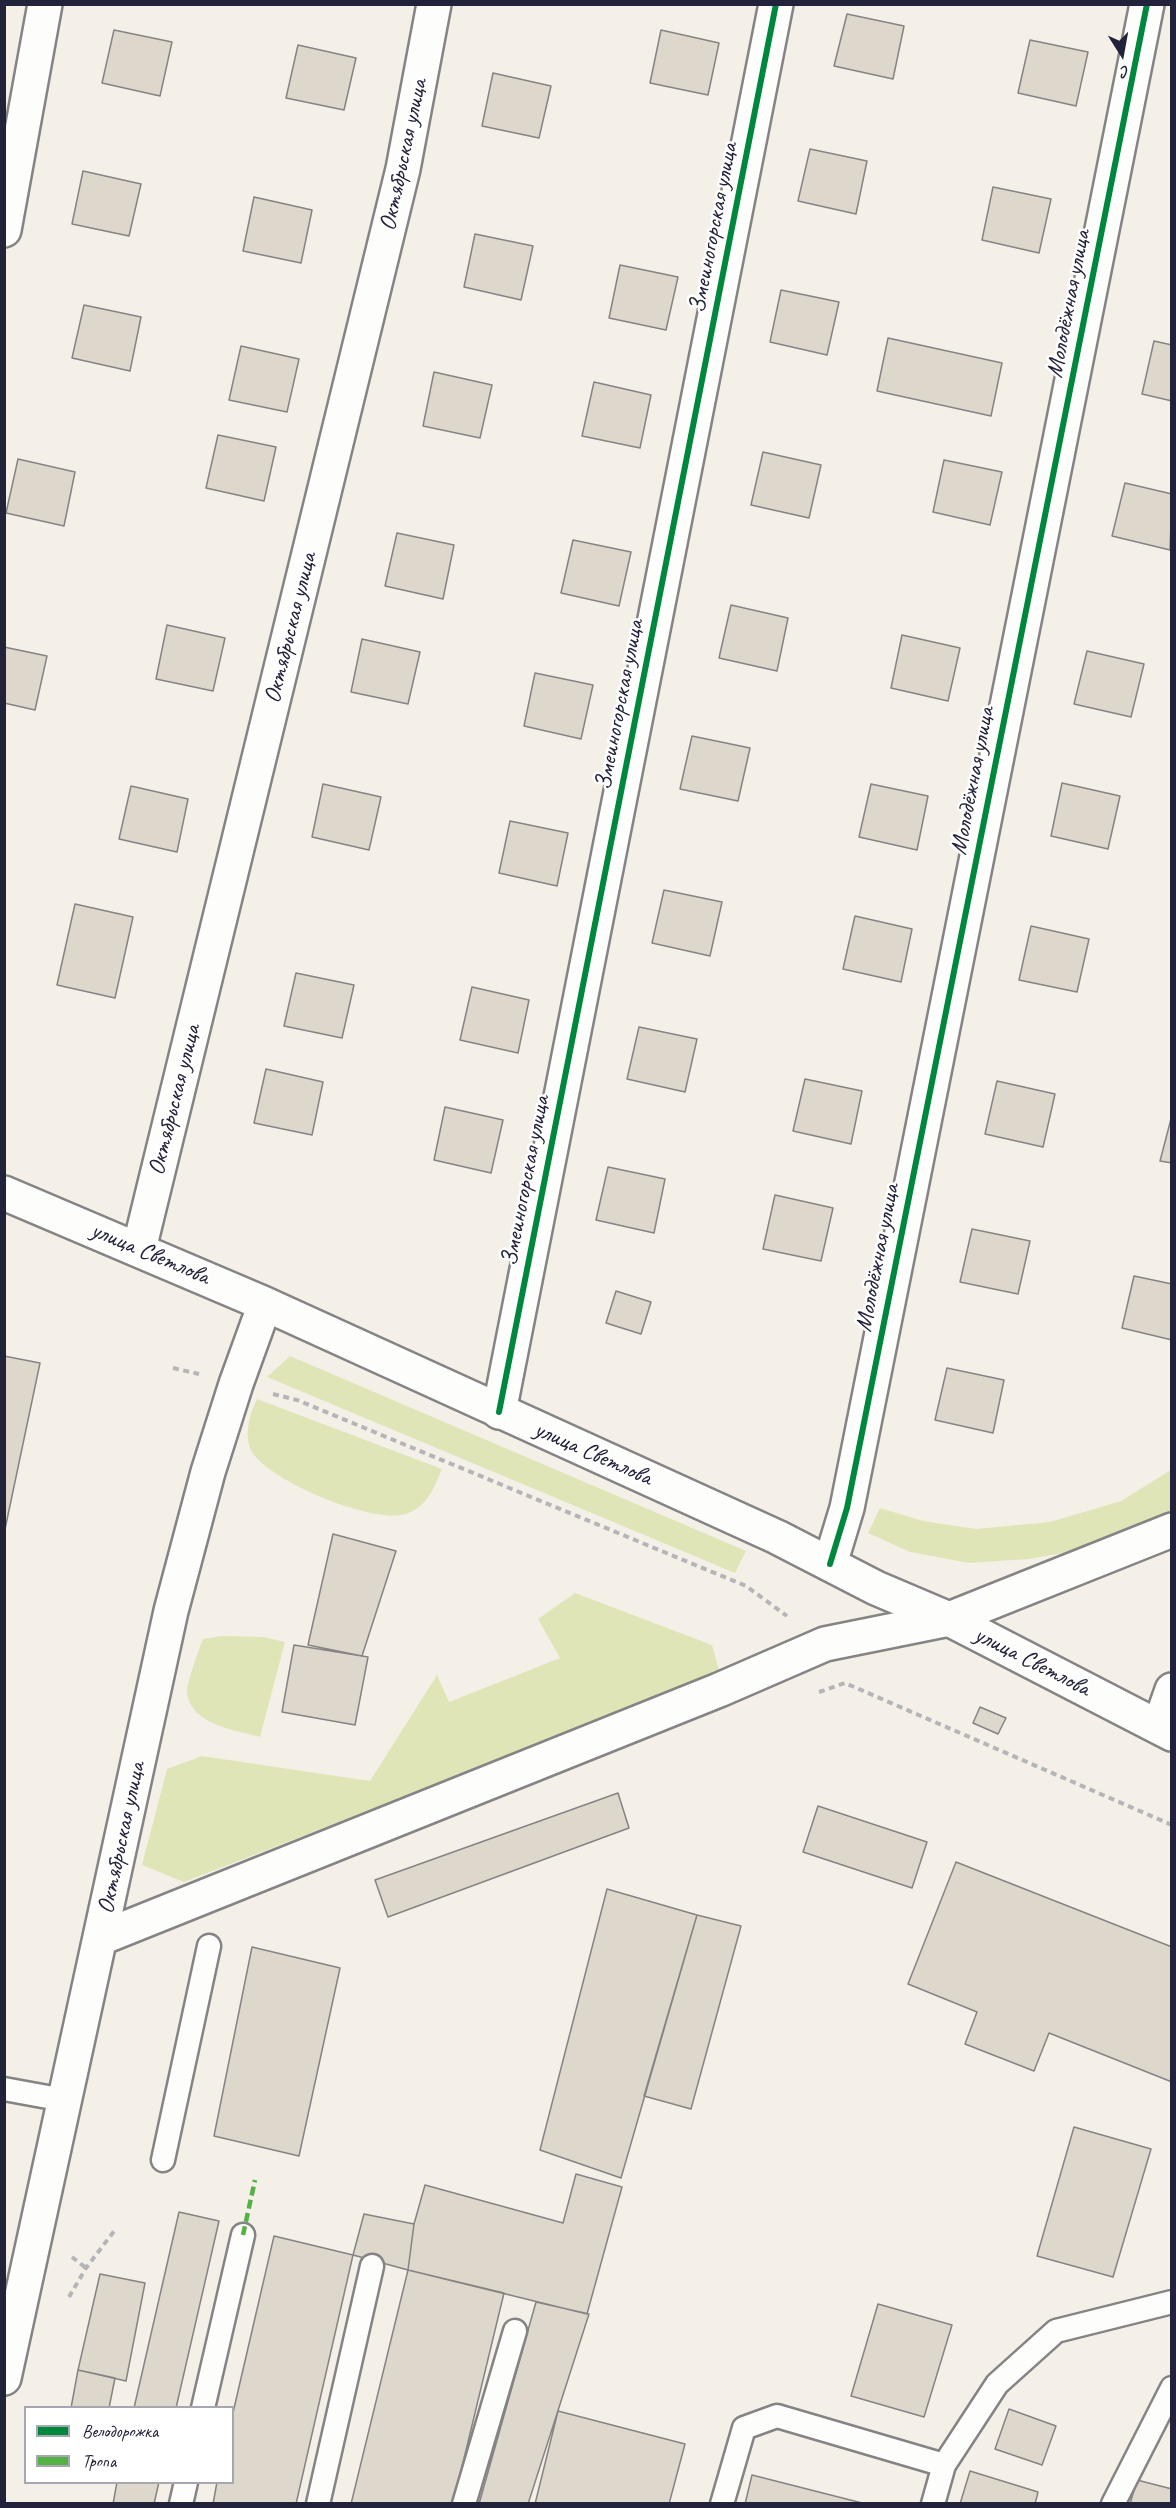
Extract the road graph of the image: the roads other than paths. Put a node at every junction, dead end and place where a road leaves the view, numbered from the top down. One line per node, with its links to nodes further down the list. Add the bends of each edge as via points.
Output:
1 (45, 4): 5 (street)
2 (434, 4): 7 (street, Октябрьская улица, via 403,169)
3 (776, 4): 9 (street, Змеиногорская улица)
4 (1147, 4): 11 (street, Молодёжная улица, via 851,1484)
5 (4, 230)
6 (4, 1193): 7 (street, улица Светлова)
7 (139, 1249): 8 (street, улица Светлова)
8 (265, 1304): 9 (street, улица Светлова); 15 (street, Октябрьская улица, via 208,1472 171,1611)
9 (499, 1412): 11 (street, улица Светлова)
10 (1172, 1530): 12 (street)
11 (830, 1564): 12 (street, улица Светлова)
12 (949, 1619): 14 (street, улица Светлова); 15 (street, via 825,1644)
13 (1172, 1690): 14 (street)
14 (1165, 1731)
15 (101, 1938): 18 (street, Октябрьская улица)
16 (208, 1946): 19 (lane)
17 (4, 2089): 18 (lane)
18 (64, 2100): 24 (street, Октябрьская улица)
19 (163, 2160)
20 (243, 2235): 26 (lane)
21 (372, 2266): 30 (lane)
22 (1172, 2302): 27 (lane, via 1056,2331 997,2384)
23 (515, 2331): 31 (lane)
24 (4, 2378)
25 (1172, 2388): 34 (lane)
26 (203, 2406)
27 (944, 2465): 32 (lane, via 777,2416 744,2428); 33 (lane)
28 (186, 2484): 29 (lane)
29 (181, 2504)
30 (318, 2504)
31 (464, 2504)
32 (722, 2504)
33 (933, 2504)
34 (1113, 2504)

